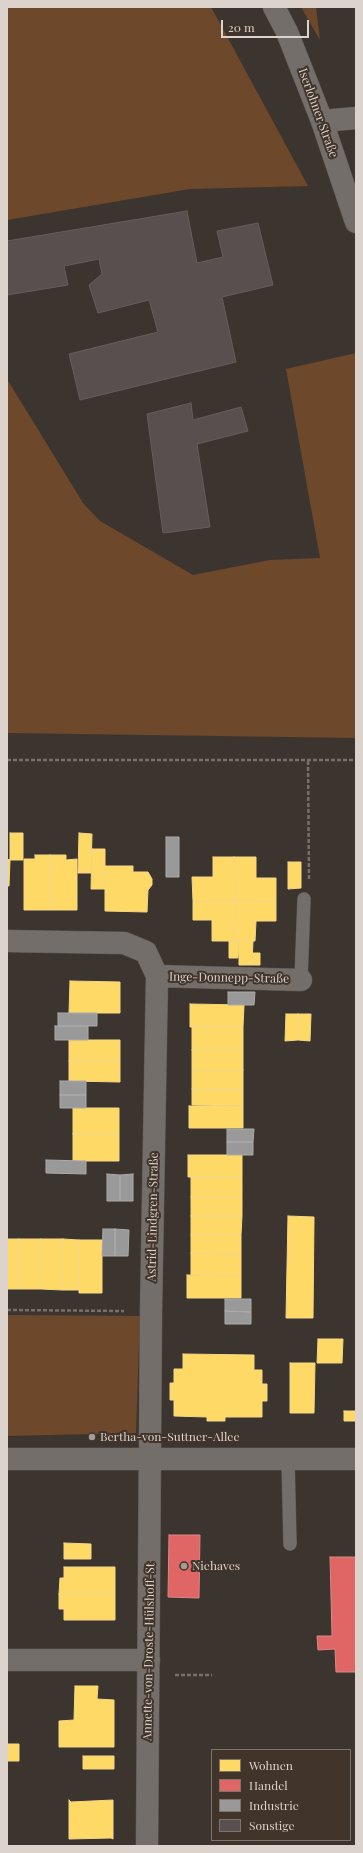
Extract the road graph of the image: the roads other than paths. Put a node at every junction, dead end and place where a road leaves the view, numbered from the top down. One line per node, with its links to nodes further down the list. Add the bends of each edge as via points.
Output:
1 (274, 7): 3 (street, Iserlohner Straße, via 287,32)
2 (356, 118): 3 (street)
3 (322, 121): 4 (street, Iserlohner Straße)
4 (356, 222)
5 (304, 899): 8 (lane)
6 (7, 941): 7 (street, Inge-Donnepp-Straße, via 124,943 146,952)
7 (157, 976): 8 (street, Inge-Donnepp-Straße); 11 (street, Astrid-Lindgren-Straße)
8 (301, 980)
9 (288, 1458): 11 (street); 12 (street); 13 (lane)
10 (7, 1459): 11 (street)
11 (151, 1459): 15 (street, Annette-von-Droste-Hülshoff-St)
12 (356, 1459)
13 (290, 1544)
14 (7, 1660): 15 (street)
15 (149, 1660): 16 (street, Annette-von-Droste-Hülshoff-St)
16 (147, 1846)

